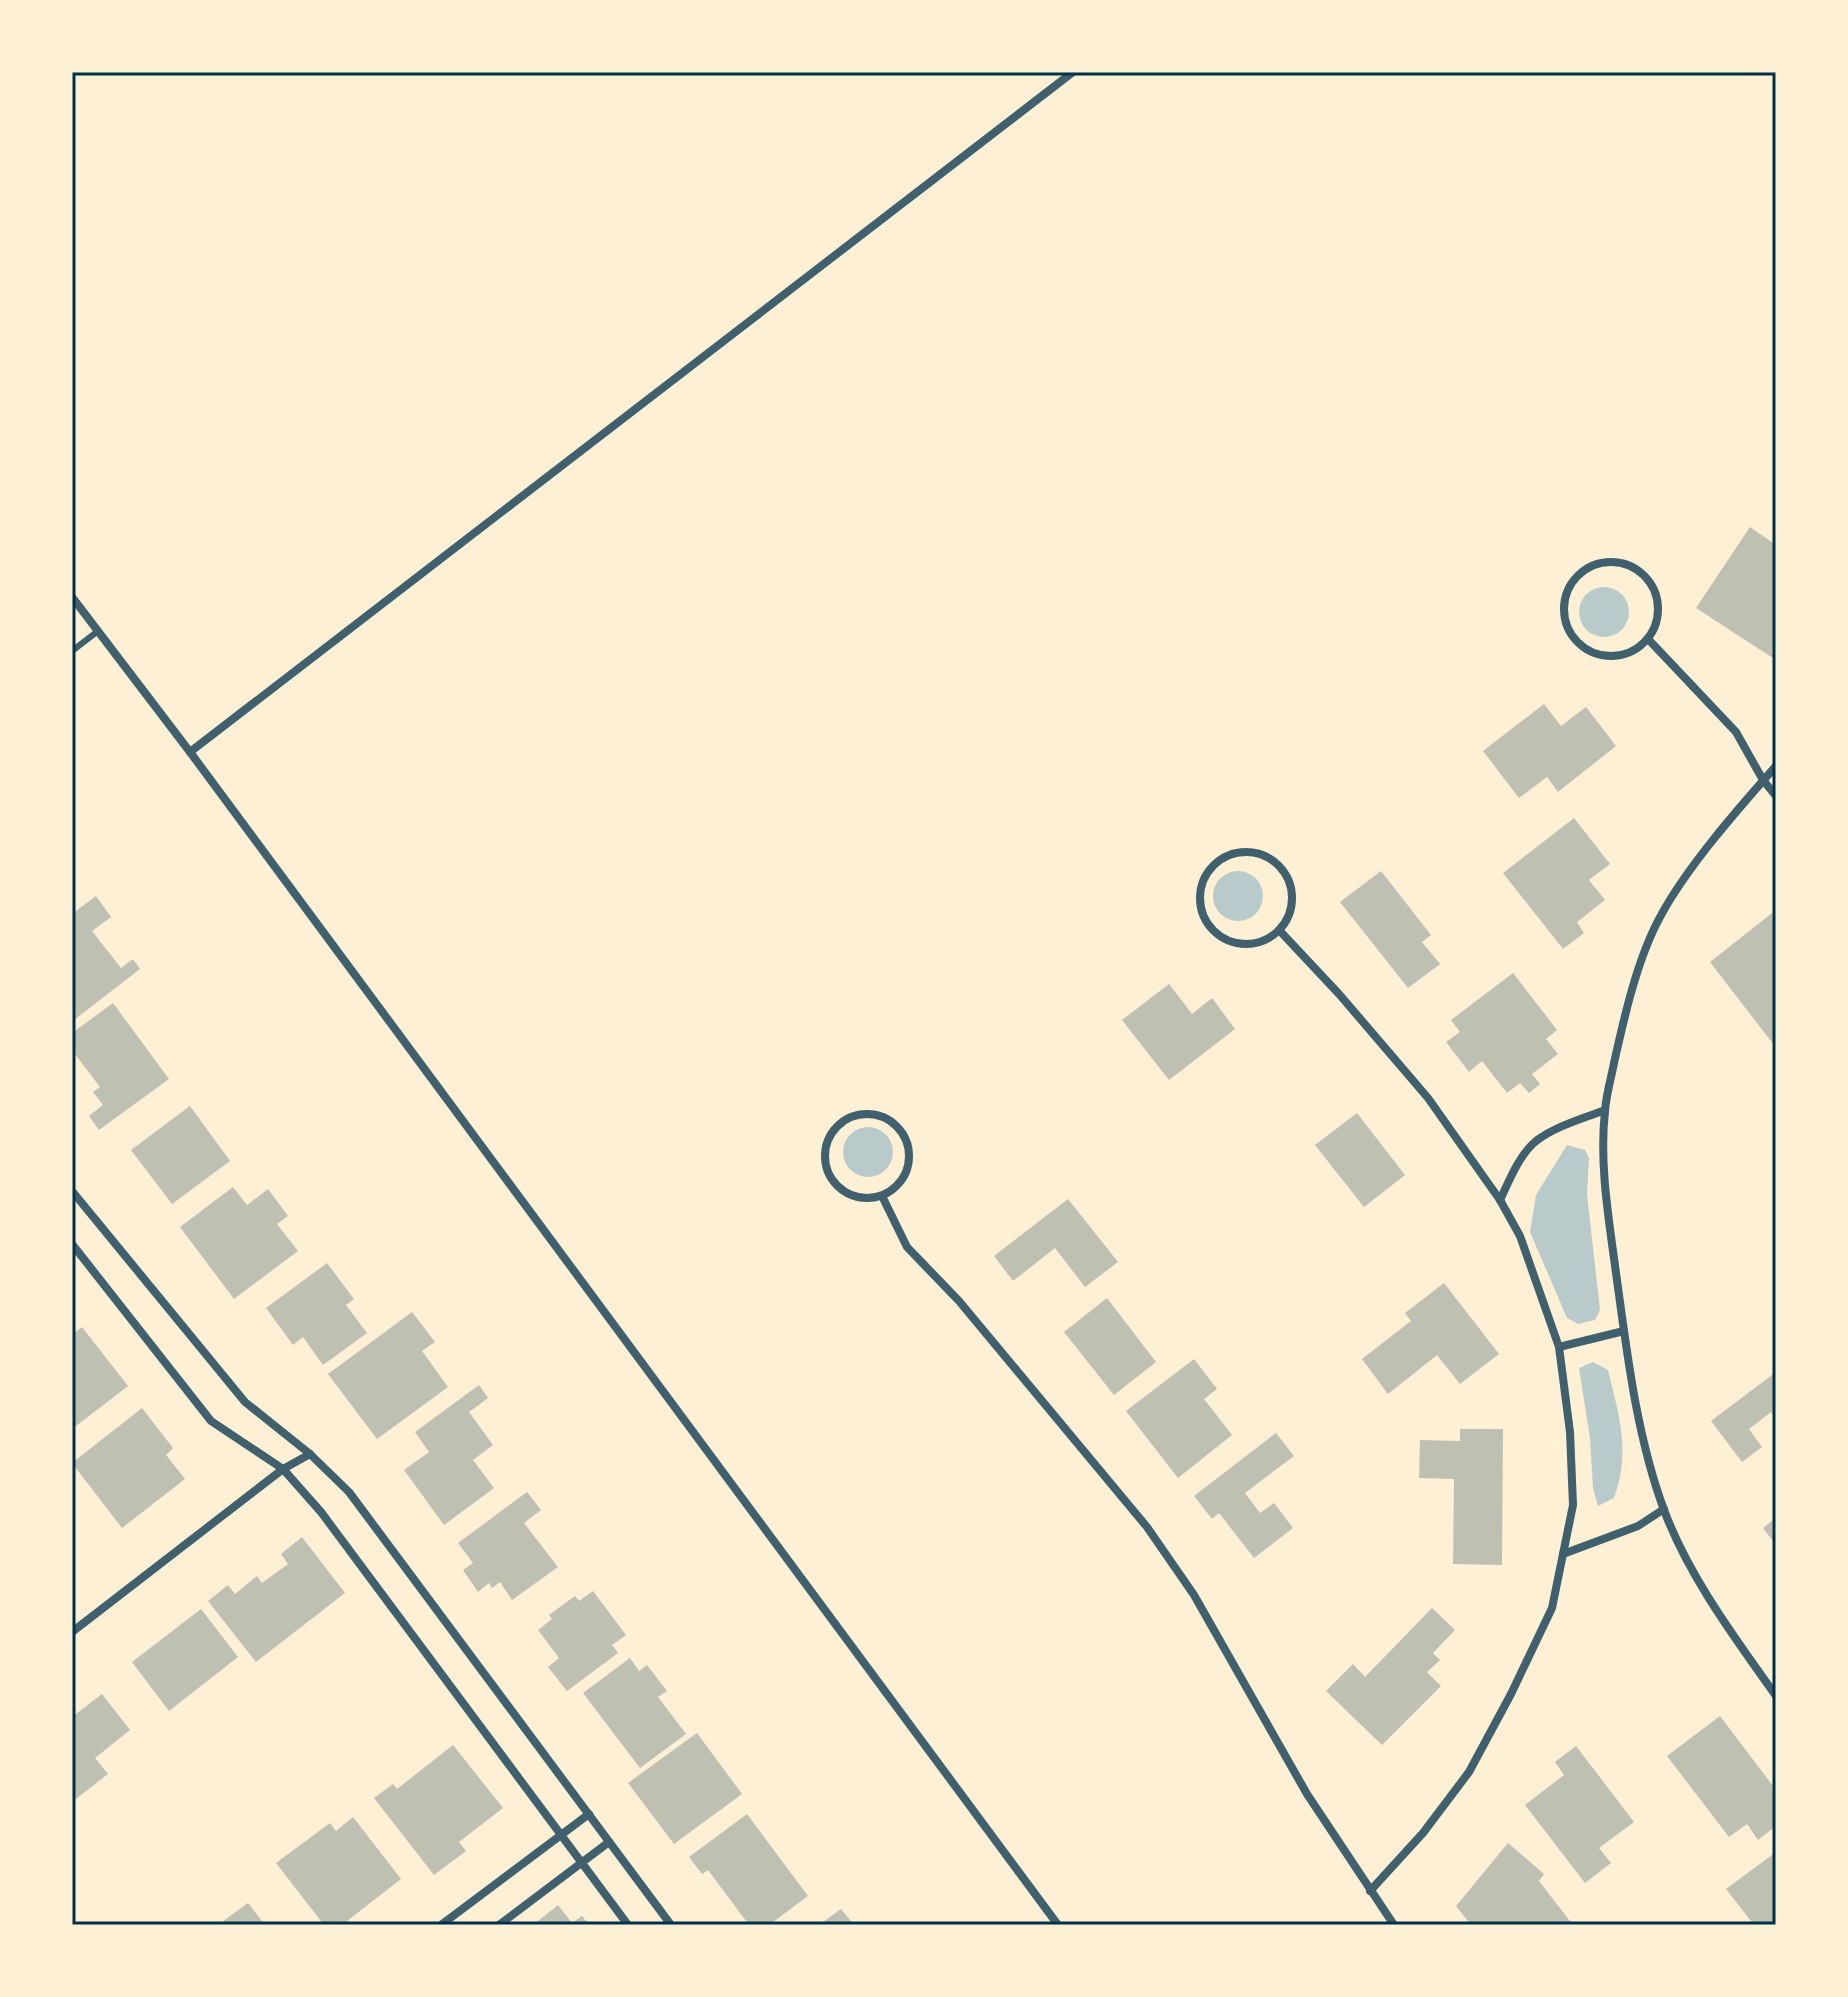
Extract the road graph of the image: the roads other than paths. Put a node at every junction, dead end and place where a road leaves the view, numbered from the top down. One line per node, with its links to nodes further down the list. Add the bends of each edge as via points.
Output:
1 (1073, 72): 6 (street)
2 (72, 597): 3 (street)
3 (98, 631): 5 (lane); 6 (street)
4 (1648, 639): 4 (street, via 1659,611 1650,581 1639,570 1609,562 1594,565 1570,585 1564,615 1577,643 1606,657 1636,650); 8 (street, via 1736,732)
5 (72, 651)
6 (190, 752): 33 (street)
7 (1776, 766): 8 (street)
8 (1763, 780): 9 (street); 11 (street, via 1658,920 1630,994)
9 (1776, 796)
10 (1279, 930): 10 (street, via 1292,903 1291,888 1276,863 1248,852 1219,860 1201,884 1199,900 1210,928 1237,944 1252,944); 14 (street, via 1428,1098)
11 (1605, 1110): 14 (street, via 1534,1143); 16 (street, via 1607,1204)
12 (72, 1191): 18 (street, via 245,1402)
13 (882, 1196): 13 (street, via 902,1180 908,1167 907,1141 890,1120 864,1114 849,1118 829,1137 825,1165 840,1189 853,1196); 28 (street, via 907,1247 959,1301 1147,1527 1194,1595 1307,1794)
14 (1500, 1200): 17 (street, via 1520,1236)
15 (72, 1244): 19 (street, via 211,1421)
16 (1624, 1331): 17 (street); 20 (street, via 1639,1423)
17 (1559, 1347): 21 (street, via 1573,1505)
18 (310, 1454): 19 (street); 24 (street, via 349,1492)
19 (283, 1469): 22 (street); 25 (street, via 321,1512)
20 (1664, 1509): 21 (street, via 1638,1526); 23 (street, via 1688,1561)
21 (1563, 1554): 28 (street, via 1552,1608 1469,1772)
22 (72, 1632)
23 (1776, 1696)
24 (589, 1814): 25 (street); 26 (street)
25 (560, 1835): 27 (street); 29 (street)
26 (609, 1842): 27 (street); 32 (street)
27 (581, 1863): 30 (street); 31 (street)
28 (1370, 1891): 34 (street)
29 (441, 1925)
30 (499, 1925)
31 (628, 1925)
32 (671, 1925)
33 (1058, 1925)
34 (1394, 1925)

